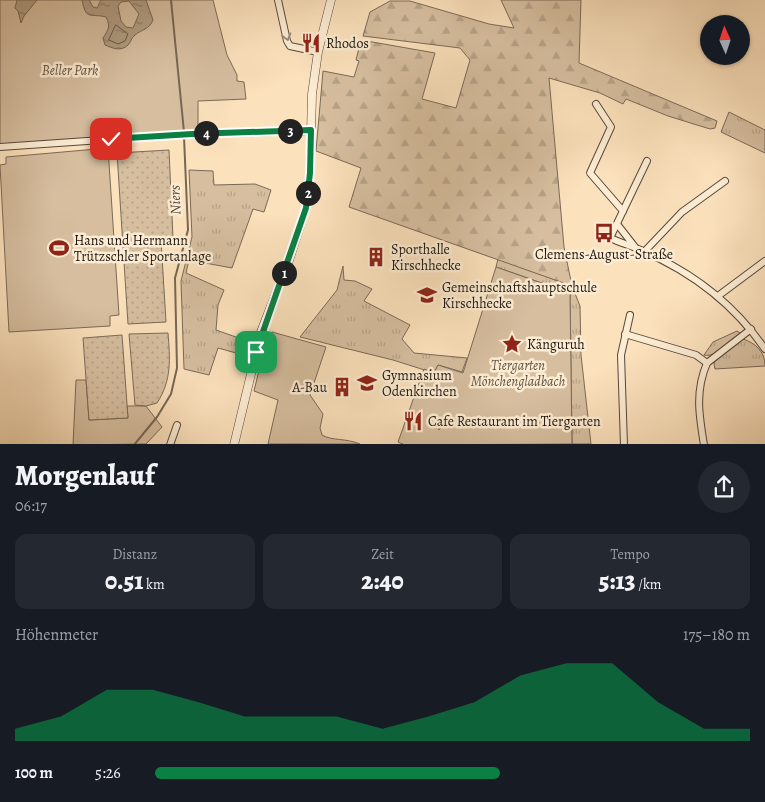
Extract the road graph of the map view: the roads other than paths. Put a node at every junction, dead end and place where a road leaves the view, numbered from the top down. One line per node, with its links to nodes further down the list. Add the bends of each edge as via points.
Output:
1 (278, 0): 3 (street, one-way to 3, via 290,46)
2 (332, 0): 3 (street)
3 (318, 52): 5 (street)
4 (596, 104): 9 (street, via 611,127 590,173)
5 (311, 130): 6 (street, via 177,134); 22 (street, via 306,208 261,332)
6 (0, 147)
7 (647, 161): 9 (street)
8 (725, 181): 12 (street, via 682,212)
9 (623, 211): 10 (street)
10 (617, 224): 11 (street); 11 (street, via 610,238)
11 (636, 248): 12 (street)
12 (644, 252): 14 (street, via 700,282)
13 (765, 262): 14 (street)
14 (718, 296): 16 (street)
15 (630, 315): 17 (street)
16 (751, 329): 18 (street); 19 (street)
17 (625, 334): 19 (street, via 696,355); 23 (street, via 621,368)
18 (765, 349)
19 (707, 363): 24 (street, via 698,389)
20 (177, 425): 21 (street)
21 (170, 444)
22 (234, 444)
23 (624, 444)
24 (704, 444)

